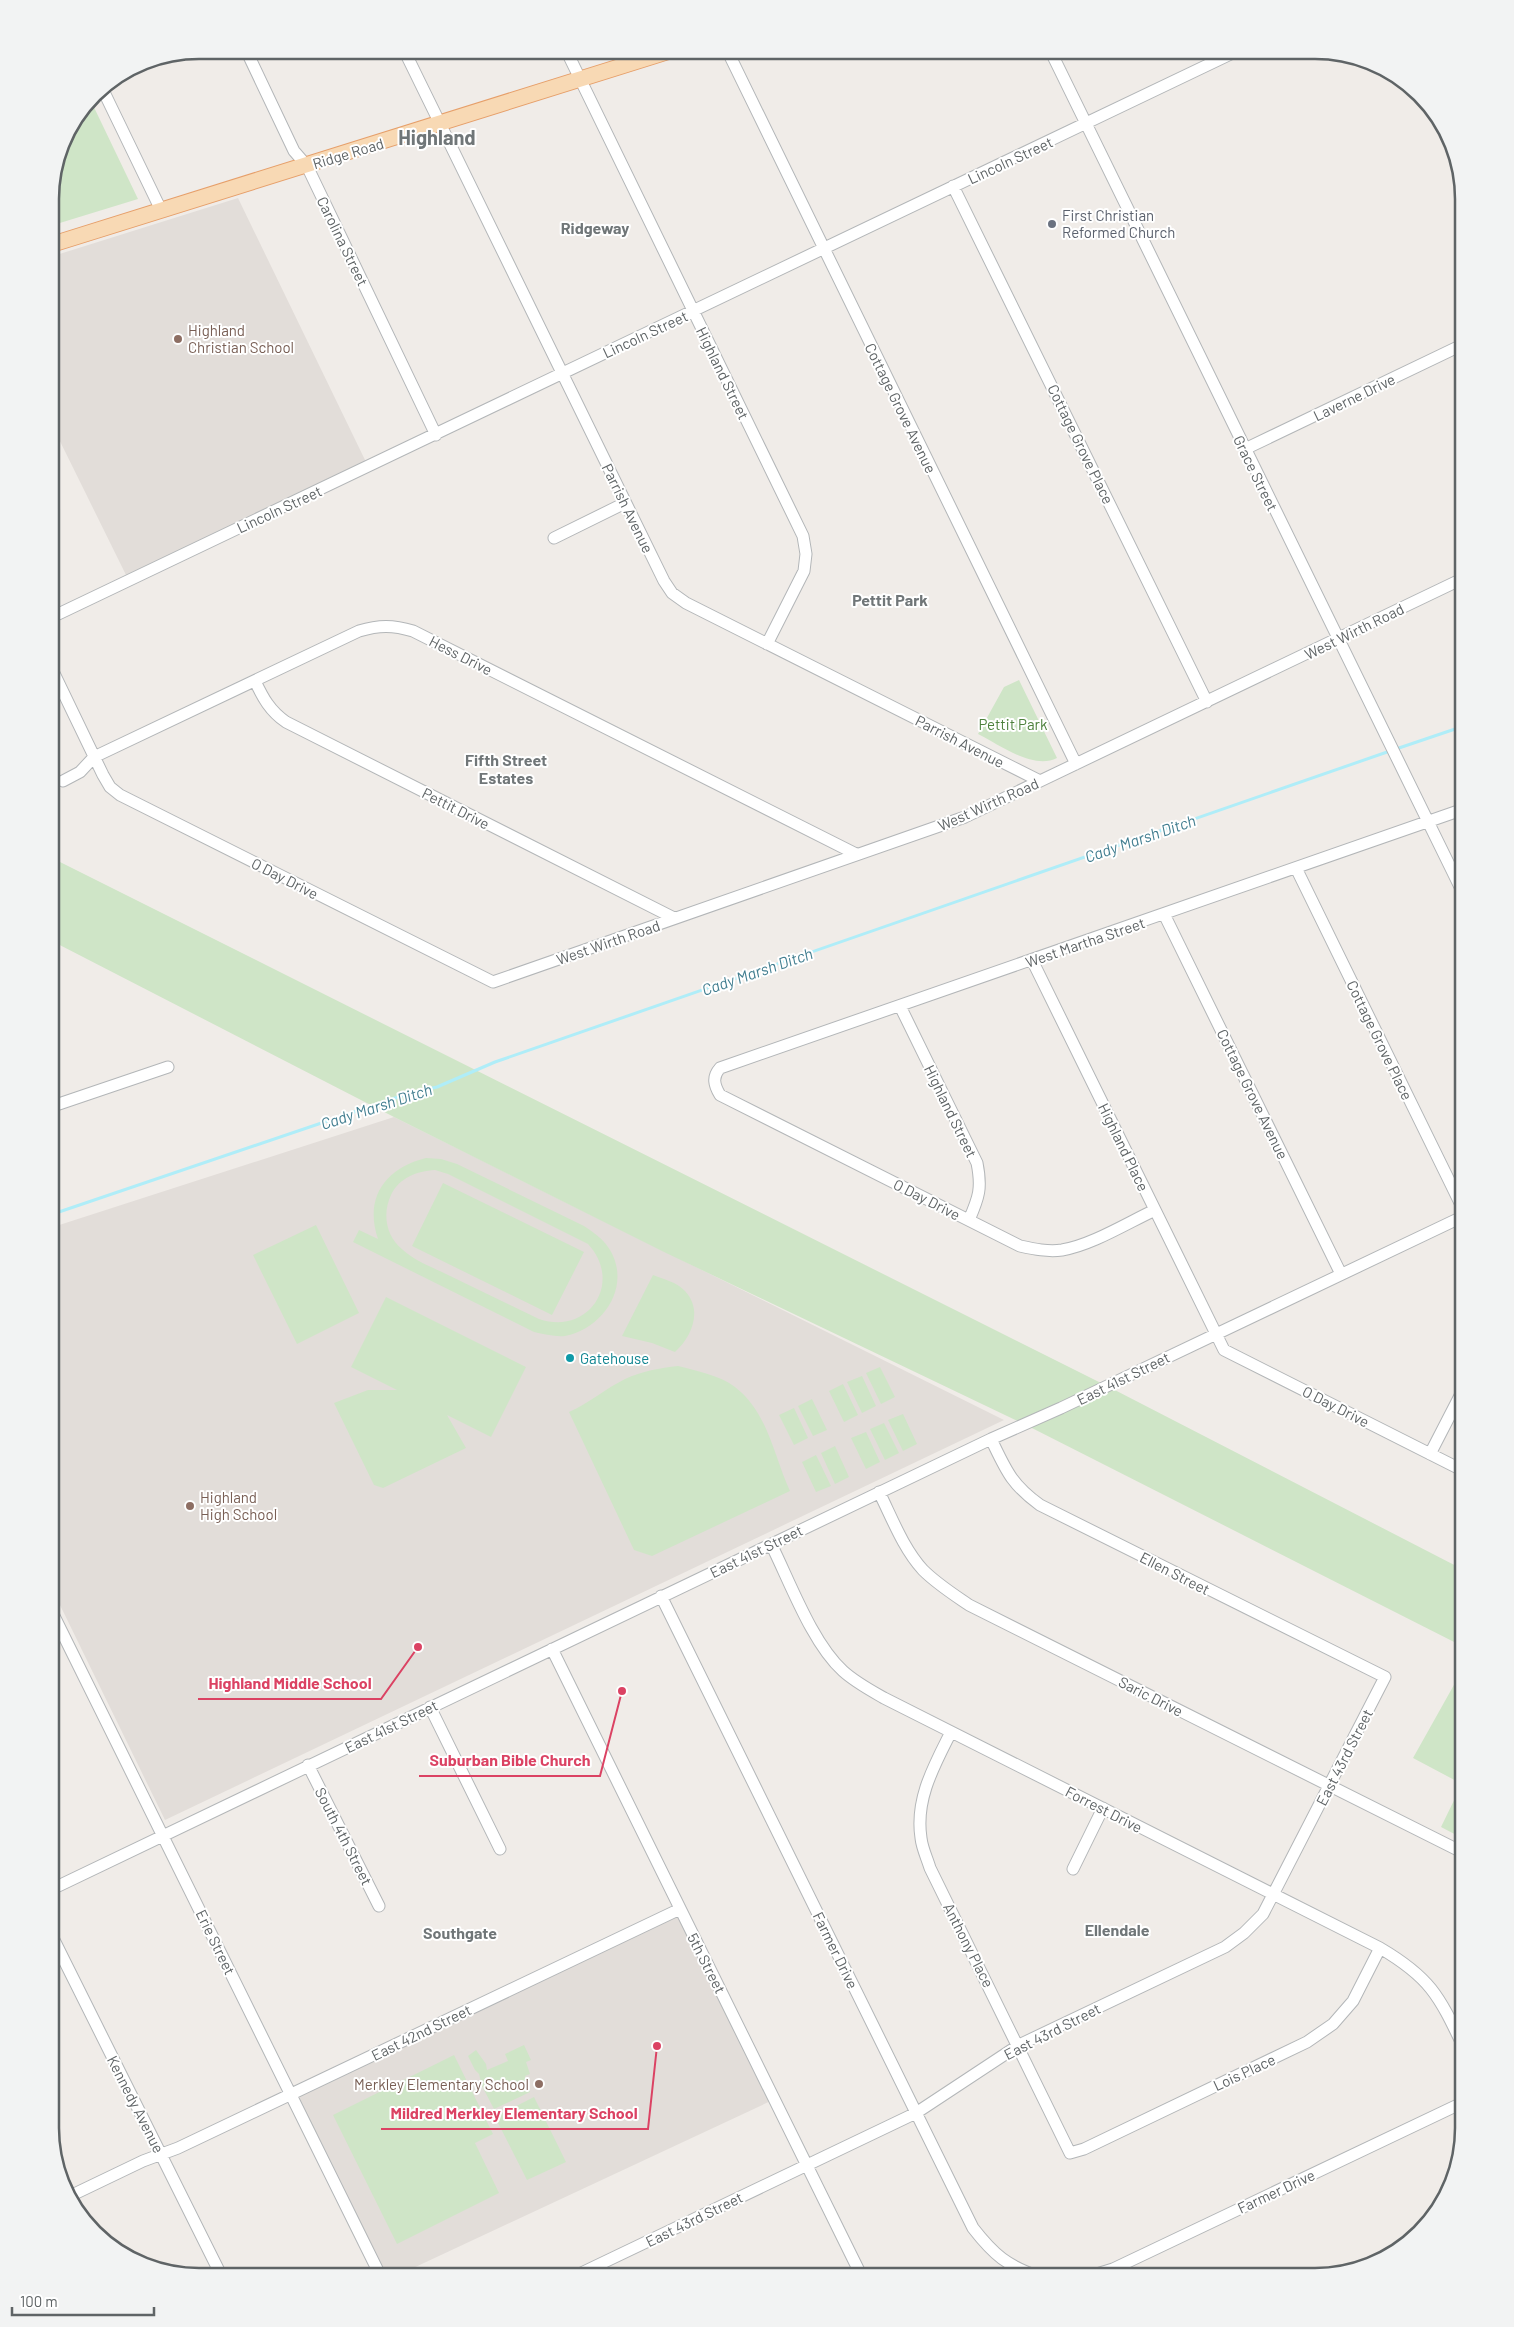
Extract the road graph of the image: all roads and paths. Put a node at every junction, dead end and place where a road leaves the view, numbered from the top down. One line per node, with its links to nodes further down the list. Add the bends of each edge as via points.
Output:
1 (250, 59): 12 (street, Carolina Street, via 294,151)
2 (408, 59): 10 (street, Parrish Avenue)
3 (570, 59): 8 (street, Highland Street)
4 (645, 59): 8 (main road, Ridge Road)
5 (731, 59): 16 (street, Cottage Grove Avenue)
6 (1054, 59): 11 (street, Grace Street)
7 (1220, 59): 11 (street, Lincoln Street)
8 (580, 80): 10 (main road, Ridge Road); 17 (street, Highland Street)
9 (105, 94): 14 (street)
10 (440, 124): 12 (main road, Ridge Road); 19 (street, Parrish Avenue)
11 (1084, 124): 13 (street, Lincoln Street); 21 (street, Grace Street)
12 (307, 166): 14 (main road, Ridge Road); 20 (street, Carolina Street)
13 (954, 186): 16 (street, Lincoln Street); 30 (street, Cottage Grove Place)
14 (161, 210): 15 (main road, Ridge Road)
15 (59, 242)
16 (823, 250): 17 (street, Lincoln Street); 32 (street, Cottage Grove Avenue)
17 (693, 312): 19 (street, Lincoln Street); 27 (street, Highland Street, via 803,536 804,571)
18 (1455, 348): 21 (street, Laverne Drive)
19 (561, 374): 20 (street, Lincoln Street); 22 (street, Parrish Avenue)
20 (436, 435): 25 (street, Lincoln Street)
21 (1245, 449): 26 (street, Grace Street)
22 (625, 504): 23 (street); 27 (street, Parrish Avenue, via 672,593)
23 (554, 538)
24 (1455, 582): 26 (street, West Wirth Road)
25 (59, 614)
26 (1338, 638): 30 (street, West Wirth Road); 36 (street, Grace Street)
27 (767, 644): 34 (street, Parrish Avenue)
28 (254, 681): 31 (street, Hess Drive); 37 (street, Hess Drive, via 359,631 376,625 396,626 413,631); 41 (street, Pettit Drive, via 269,708 286,722)
29 (59, 684): 31 (street, O Day Drive)
30 (1208, 702): 32 (street, West Wirth Road)
31 (94, 757): 33 (street, Hess Drive, via 80,772); 43 (street, O Day Drive, via 110,787 120,795)
32 (1076, 764): 34 (street, West Wirth Road)
33 (63, 781)
34 (1040, 781): 37 (street, West Wirth Road, via 965,817)
35 (1455, 812): 36 (street, West Martha Street)
36 (1428, 821): 38 (street, West Martha Street); 39 (street, Grace Street)
37 (856, 854): 41 (street, West Wirth Road)
38 (1296, 868): 40 (street, West Martha Street); 48 (street, Cottage Grove Place)
39 (1455, 876)
40 (1164, 914): 42 (street, West Martha Street); 52 (street, Cottage Grove Avenue)
41 (674, 918): 43 (street, West Wirth Road)
42 (1032, 960): 44 (street, West Martha Street); 49 (street, Highland Place)
43 (492, 982)
44 (900, 1006): 46 (street, West Martha Street, via 720,1068); 50 (street, Highland Street, via 977,1163 981,1182 979,1198)
45 (168, 1067): 47 (street)
46 (714, 1081): 50 (street, O Day Drive, via 720,1095)
47 (59, 1105)
48 (1455, 1193)
49 (1155, 1210): 50 (street, O Day Drive, via 1062,1250 1020,1246); 53 (street, Highland Place)
50 (969, 1220)
51 (1455, 1220): 52 (street, East 41st Street)
52 (1341, 1274): 53 (street, East 41st Street)
53 (1215, 1334): 55 (street, East 41st Street); 56 (street, O Day Drive, via 1224,1350)
54 (1455, 1405): 56 (street)
55 (991, 1439): 58 (street, East 41st Street); 63 (street, Ellen Street, via 1009,1476 1021,1491 1040,1505)
56 (1430, 1454): 57 (street, O Day Drive)
57 (1455, 1466)
58 (879, 1492): 59 (street, East 41st Street); 67 (street, Saric Drive, via 906,1546 923,1569 969,1605)
59 (771, 1544): 60 (street, East 41st Street); 65 (street, Forrest Drive, via 813,1631 842,1670 884,1698)
60 (661, 1596): 62 (street, East 41st Street); 83 (street, Farmer Drive)
61 (59, 1626): 69 (street, Erie Street)
62 (552, 1649): 64 (street, East 41st Street); 76 (street, 5th Street)
63 (1385, 1677): 67 (street, East 43rd Street)
64 (430, 1707): 66 (street, East 41st Street); 70 (street)
65 (951, 1732): 68 (street, Forrest Drive); 80 (street, Anthony Place, via 926,1783 920,1812 921,1839 930,1868)
66 (308, 1766): 69 (street, East 41st Street); 75 (street, South 4th Street)
67 (1329, 1787): 71 (street, Saric Drive); 74 (street, East 43rd Street)
68 (1103, 1808): 72 (street); 74 (street, Forrest Drive)
69 (162, 1835): 73 (street, East 41st Street); 81 (street, Erie Street)
70 (500, 1849)
71 (1455, 1849)
72 (1073, 1869)
73 (59, 1886)
74 (1274, 1894): 77 (street, Forrest Drive); 80 (street, East 43rd Street, via 1263,1914 1225,1948)
75 (379, 1906)
76 (680, 1909): 81 (street, East 42nd Street); 86 (street, 5th Street)
77 (1380, 1948): 79 (street, Forrest Drive, via 1406,1964 1433,1989); 84 (street, Lois Place, via 1353,2001 1334,2024 1307,2042)
78 (59, 1950): 85 (street, Kennedy Avenue)
79 (1455, 2029)
80 (1019, 2045): 83 (street, East 43rd Street); 84 (street, Anthony Place)
81 (291, 2094): 85 (street, East 42nd Street); 89 (street, Erie Street)
82 (1455, 2106): 93 (street, Farmer Drive)
83 (916, 2113): 86 (street, East 43rd Street); 92 (street, Farmer Drive, via 973,2228 990,2250)
84 (1070, 2153)
85 (162, 2154): 87 (street, East 42nd Street); 88 (street, Kennedy Avenue)
86 (807, 2165): 90 (street, East 43rd Street); 91 (street, 5th Street)
87 (75, 2194)
88 (218, 2268)
89 (377, 2268)
90 (593, 2268)
91 (858, 2268)
92 (1015, 2268)
93 (1115, 2268)

